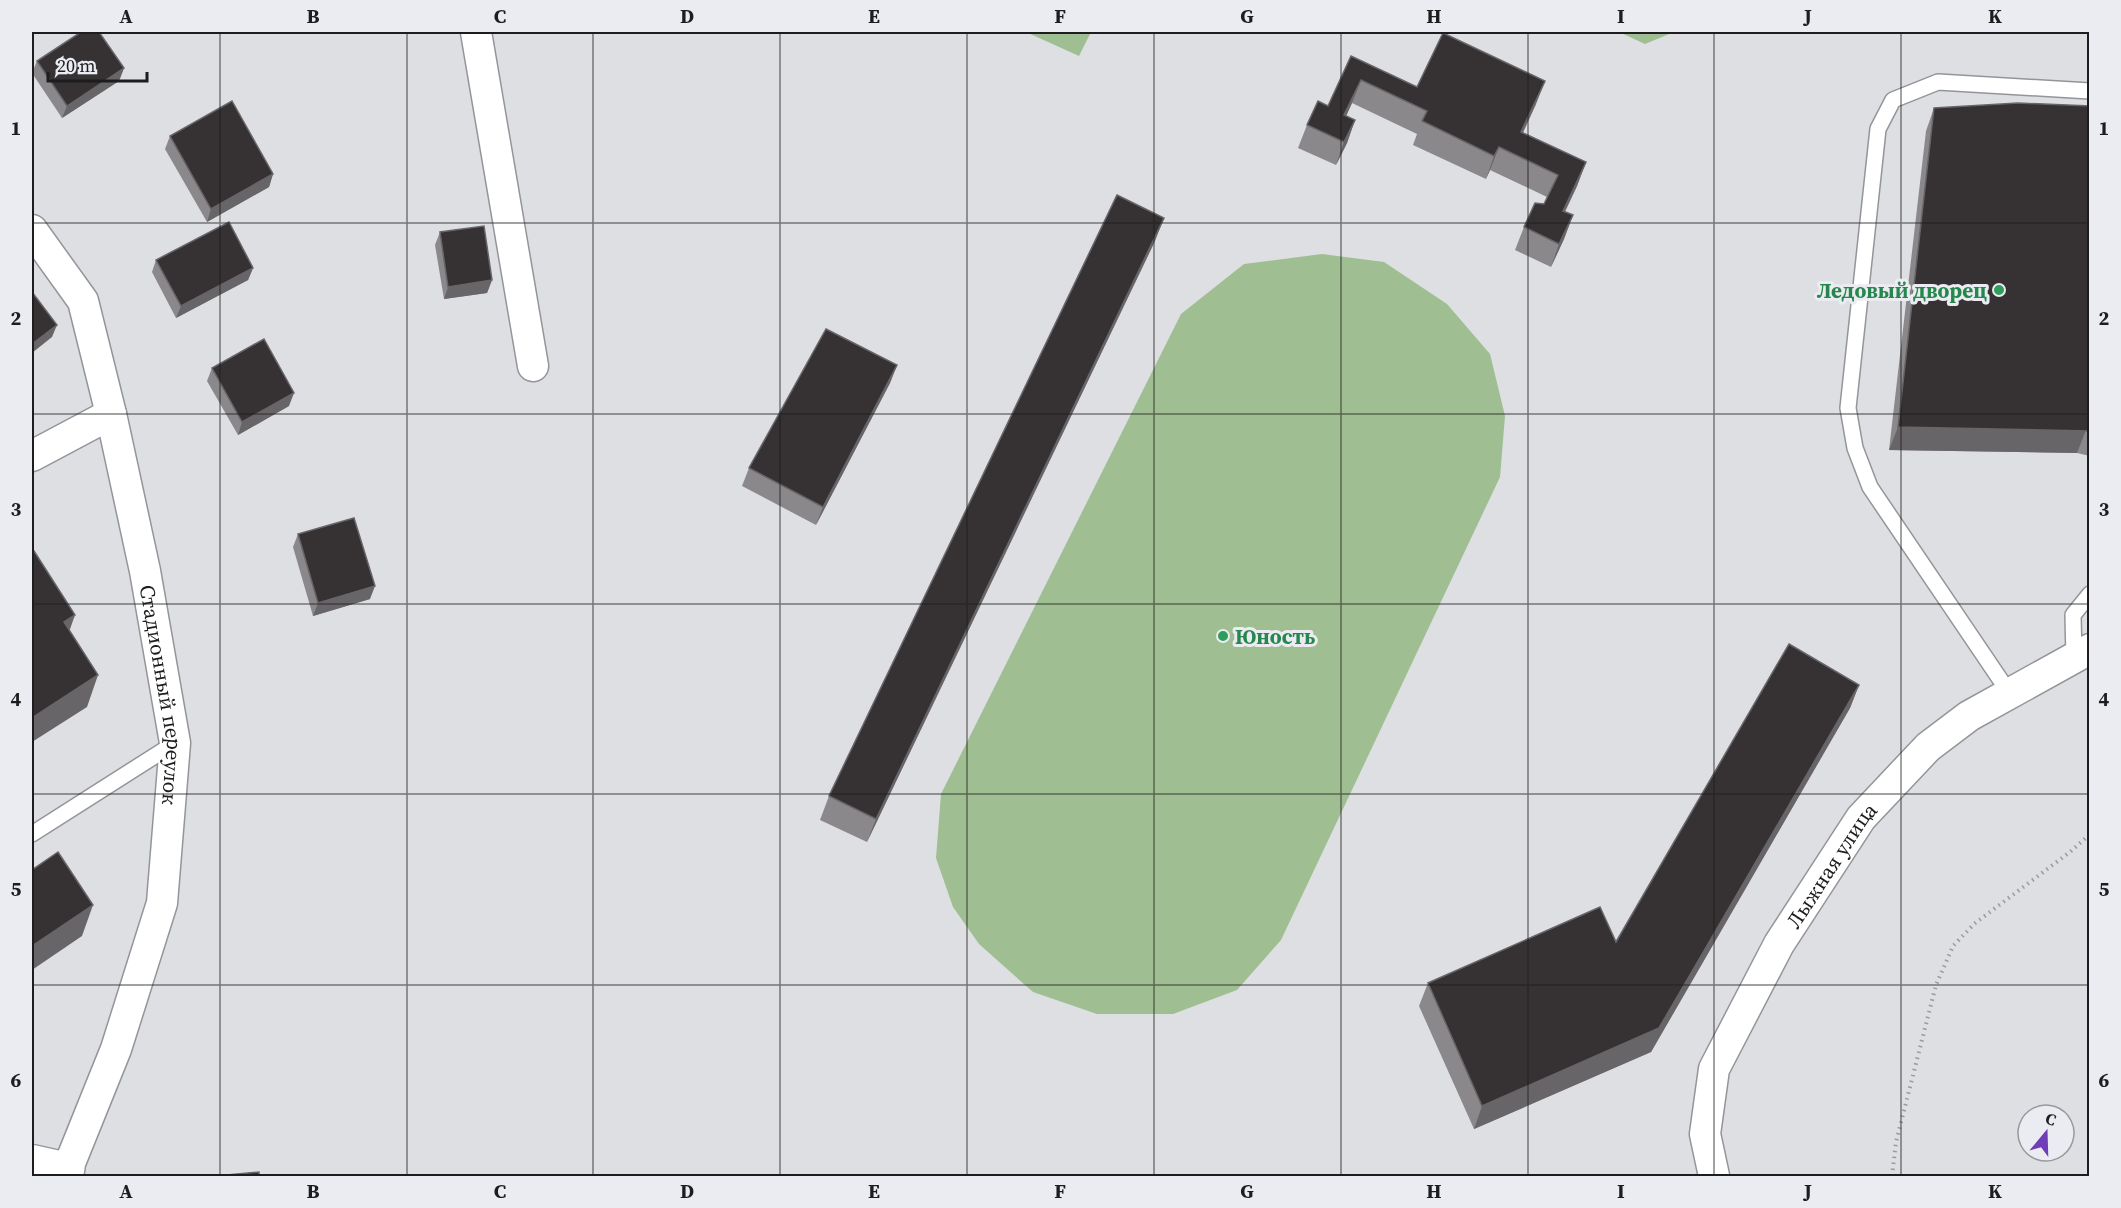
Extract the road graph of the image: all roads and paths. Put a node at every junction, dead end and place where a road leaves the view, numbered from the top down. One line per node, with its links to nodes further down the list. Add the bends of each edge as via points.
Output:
1 (476, 32): 4 (street)
2 (2090, 91): 9 (lane, via 1938,82 1893,100 1878,129 1848,408 1855,448 1870,487)
3 (32, 230): 5 (street, Стадионный переулок, via 83,301)
4 (533, 366)
5 (111, 414): 6 (street); 10 (street, Стадионный переулок, via 145,571)
6 (32, 456)
7 (2090, 594): 8 (lane, via 2073,615)
8 (2082, 654): 9 (street, Лыжная улица)
9 (2010, 694): 15 (street, Лыжная улица, via 1969,716 1928,747 1861,818 1779,944 1714,1069 1705,1134)
10 (175, 743): 11 (lane); 14 (street, Стадионный переулок, via 162,903 116,1049)
11 (32, 834)
12 (2090, 834): 16 (path, via 1974,924 1953,946 1936,985 1896,1142)
13 (32, 1160): 14 (street)
14 (67, 1172)
15 (1714, 1176)
16 (1892, 1176)

